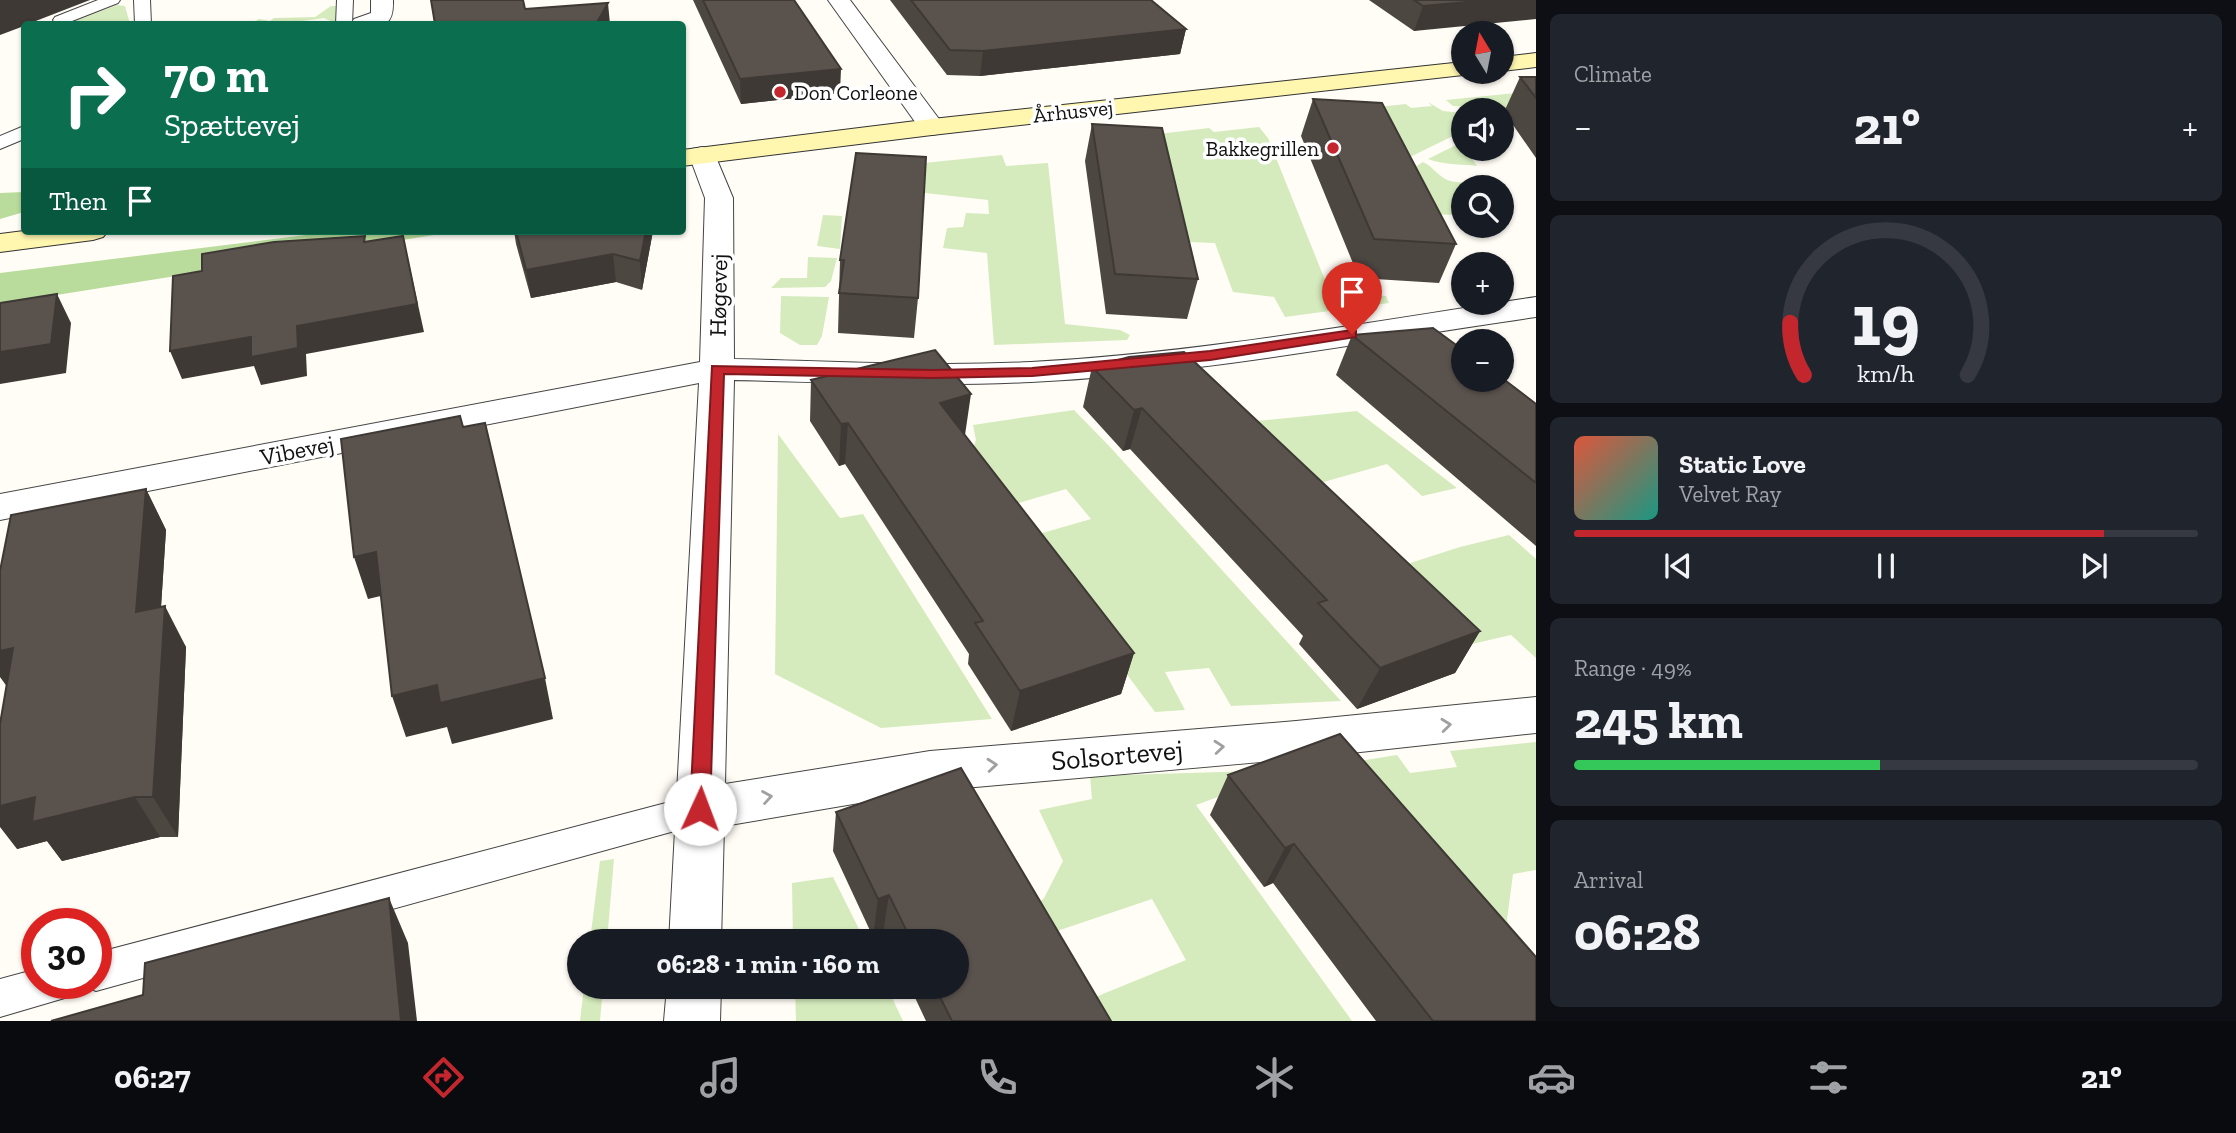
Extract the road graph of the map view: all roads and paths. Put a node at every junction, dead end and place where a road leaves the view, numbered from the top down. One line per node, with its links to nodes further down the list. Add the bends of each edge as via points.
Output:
1 (112, 0): 5 (lane)
2 (142, 0): 6 (lane)
3 (345, 0): 7 (lane)
4 (839, 0): 9 (street)
5 (61, 20)
6 (143, 21)
7 (345, 21)
8 (1451, 70): 9 (street, Århusvej)
9 (932, 127): 12 (street, Århusvej)
10 (21, 133): 11 (lane)
11 (0, 143)
12 (692, 157): 16 (street, Høgevej, via 719,198)
13 (62, 235): 14 (street)
14 (0, 243)
15 (1536, 307): 16 (street, Vibevej, via 1210,355 1032,372)
16 (717, 369): 17 (street, Vibevej); 19 (street, Høgevej)
17 (0, 507)
18 (1536, 715): 19 (street, Solsortevej, one-way to 18, via 930,771)
19 (700, 809): 20 (street, Høgevej); 21 (lane)
20 (695, 929)
21 (112, 968)
22 (21, 993): 23 (lane)
23 (0, 998)
24 (693, 999): 25 (street)
25 (692, 1021)

